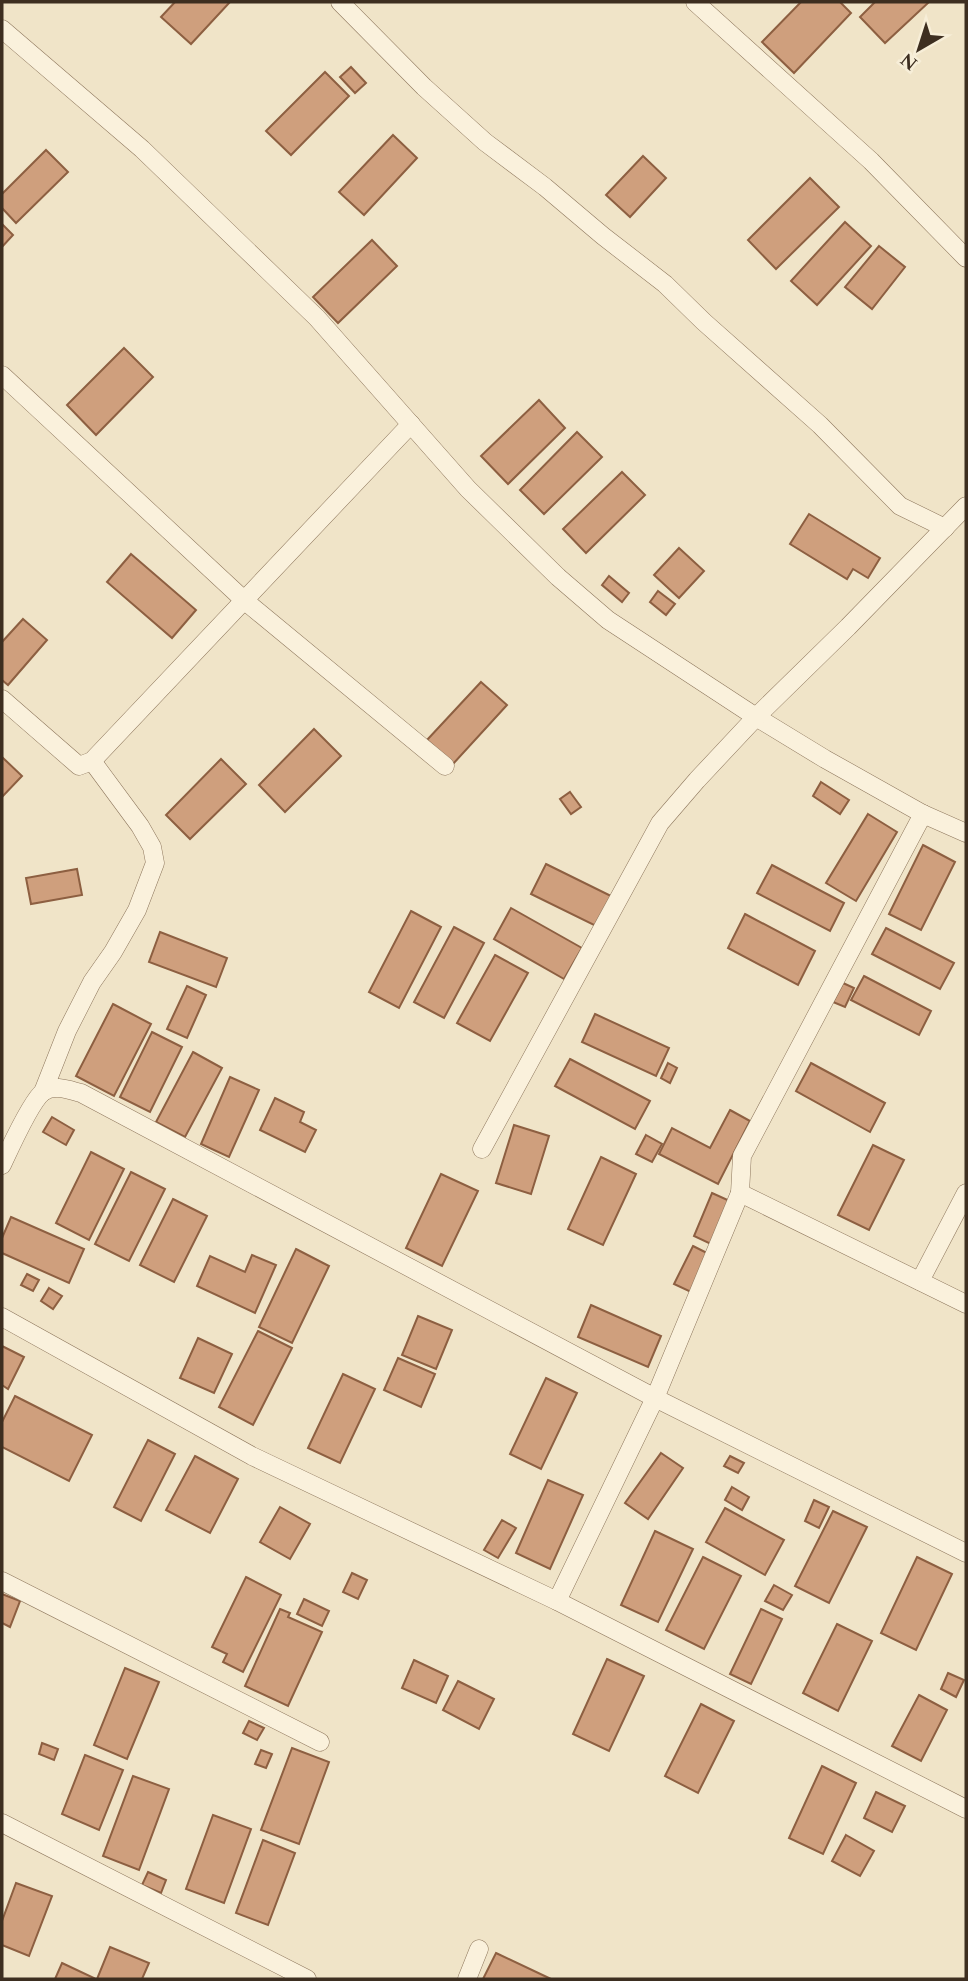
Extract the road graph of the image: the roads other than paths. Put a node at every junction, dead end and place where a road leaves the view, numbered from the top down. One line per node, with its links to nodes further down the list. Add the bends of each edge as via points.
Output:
1 (340, 2): 8 (street, via 485,142 665,284 820,425 900,506)
2 (695, 2): 4 (street, via 871,161)
3 (2, 29): 6 (street, via 142,149 317,318)
4 (966, 258)
5 (2, 375): 9 (street)
6 (411, 424): 9 (street); 11 (street, via 468,489 608,620)
7 (966, 506): 8 (street)
8 (945, 528): 11 (street)
9 (245, 601): 12 (street); 13 (street)
10 (2, 699): 12 (street, via 79,766)
11 (756, 717): 14 (street); 17 (street, via 660,823)
12 (92, 761): 16 (street, via 140,826 155,863 137,911 67,1031)
13 (445, 766)
14 (923, 814): 15 (street); 19 (street, via 741,1156)
15 (966, 833)
16 (43, 1092): 18 (street); 24 (street, via 58,1088 81,1093)
17 (482, 1149)
18 (2, 1165)
19 (740, 1193): 21 (street); 24 (street)
20 (966, 1193): 21 (street)
21 (920, 1282): 22 (street)
22 (966, 1304)
23 (2, 1317): 27 (street, via 252,1455)
24 (655, 1398): 25 (street); 27 (street)
25 (966, 1553)
26 (2, 1581): 28 (street)
27 (557, 1601): 29 (street)
28 (320, 1742)
29 (966, 1809)
30 (2, 1823): 32 (street)
31 (479, 1949): 33 (street)
32 (307, 1979)
33 (467, 1979)

